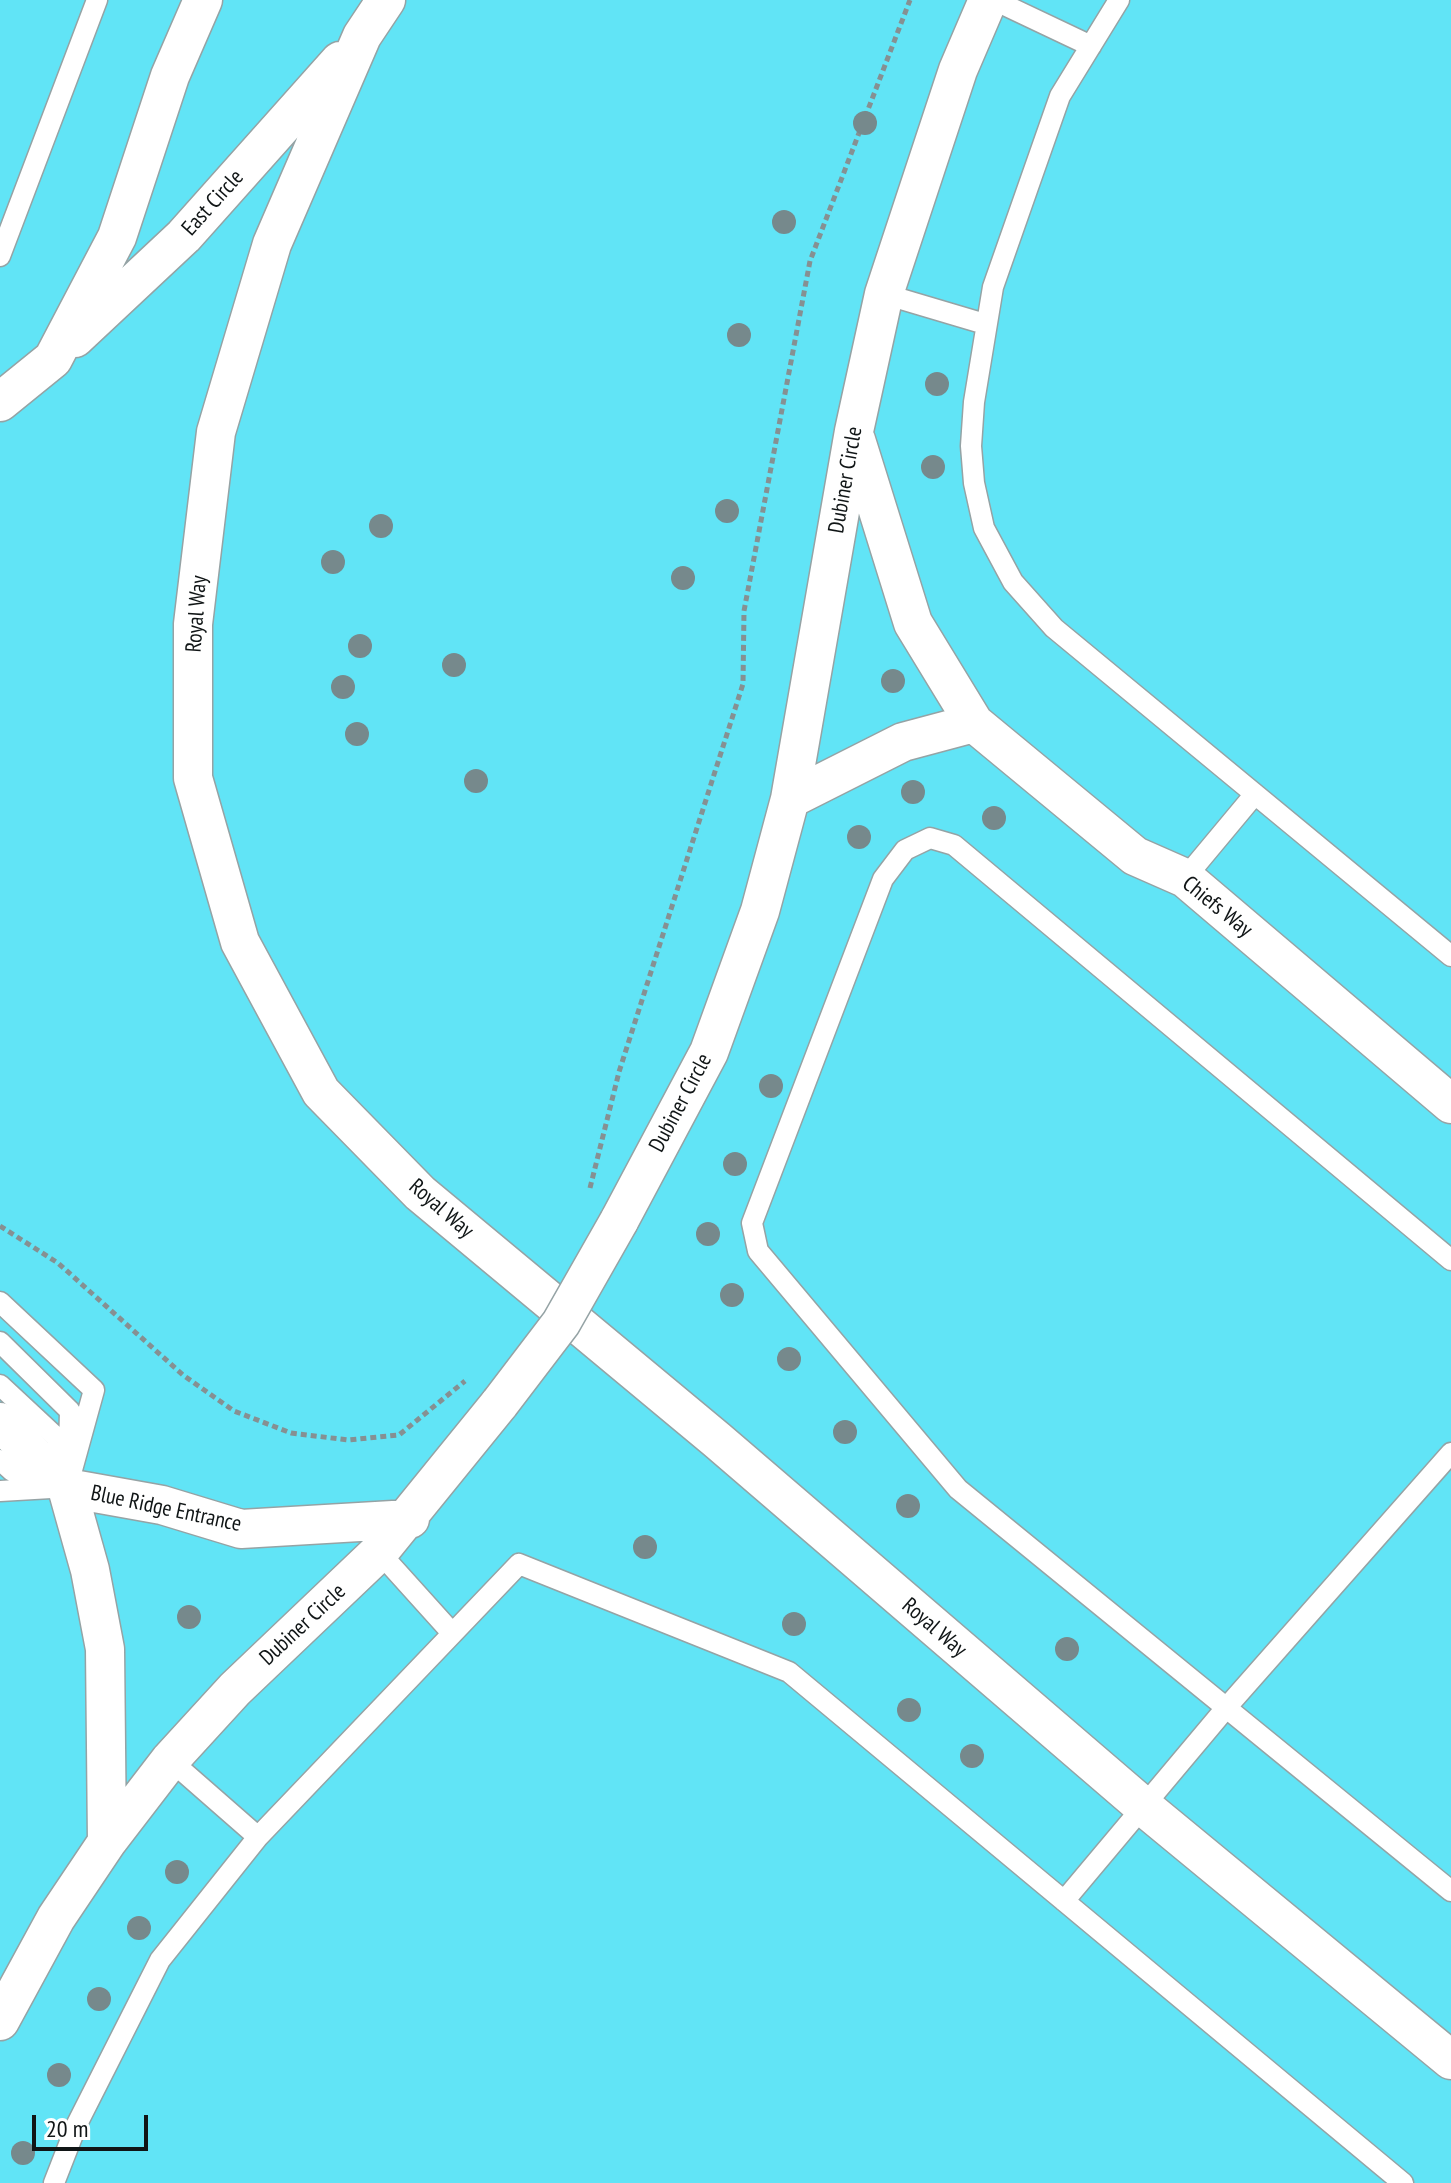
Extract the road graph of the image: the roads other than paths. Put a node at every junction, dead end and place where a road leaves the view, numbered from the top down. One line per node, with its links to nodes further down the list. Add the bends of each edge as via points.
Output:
1 (97, 0): 9 (lane)
2 (203, 0): 12 (street, East Circle, via 170,76 117,237)
3 (386, 0): 7 (street, Royal Way)
4 (988, 0): 10 (street, Dubiner Circle, via 958,70)
5 (994, 0): 8 (lane)
6 (1119, 0): 8 (lane)
7 (362, 36): 12 (street, East Circle, via 184,236); 35 (street, Royal Way, via 272,244 216,432 193,624 193,778 240,942 321,1092 420,1193)
8 (1091, 46): 11 (lane, via 1060,96)
9 (0, 256)
10 (884, 294): 11 (lane); 14 (street, Dubiner Circle)
11 (985, 324): 16 (lane, via 973,417 974,483 984,528 1013,582 1054,628)
12 (53, 359): 13 (street, East Circle)
13 (0, 402)
14 (854, 431): 15 (street, Chiefs Way, via 913,623); 17 (street, Dubiner Circle)
15 (974, 723): 17 (street, via 903,742); 18 (street, Chiefs Way, via 1135,856)
16 (1255, 794): 18 (lane); 19 (lane)
17 (790, 799): 30 (street, Dubiner Circle, bridge, via 760,911 709,1052 561,1323)
18 (1185, 878): 20 (street, Chiefs Way)
19 (1451, 956)
20 (1451, 1104)
21 (1451, 1260): 33 (lane, via 954,845 930,838 905,850 883,879 752,1223 758,1251 958,1489)
22 (0, 1302): 28 (lane, via 94,1390)
23 (0, 1342): 28 (lane, via 70,1411)
24 (0, 1385): 28 (lane, via 57,1438)
25 (0, 1422): 28 (street)
26 (1451, 1453): 33 (lane)
27 (0, 1460): 28 (lane, via 12,1471)
28 (67, 1488): 29 (lane); 30 (street, Blue Ridge Entrance, via 162,1505 241,1529); 37 (street, via 105,1649)
29 (0, 1491)
30 (410, 1519): 31 (street, Dubiner Circle)
31 (379, 1552): 32 (lane); 34 (street, Dubiner Circle, via 235,1689)
32 (452, 1633): 36 (lane); 39 (lane, via 519,1564 789,1672)
33 (1226, 1708): 35 (lane); 38 (lane)
34 (170, 1760): 36 (lane); 37 (street, Dubiner Circle)
35 (1144, 1807): 39 (lane); 41 (street, Royal Way)
36 (258, 1837): 42 (lane, via 160,1960 77,2124)
37 (107, 1842): 40 (street, Dubiner Circle, via 56,1918)
38 (1451, 1891)
39 (1064, 1901): 43 (lane)
40 (0, 2021)
41 (1451, 2060)
42 (54, 2183)
43 (1403, 2183)

